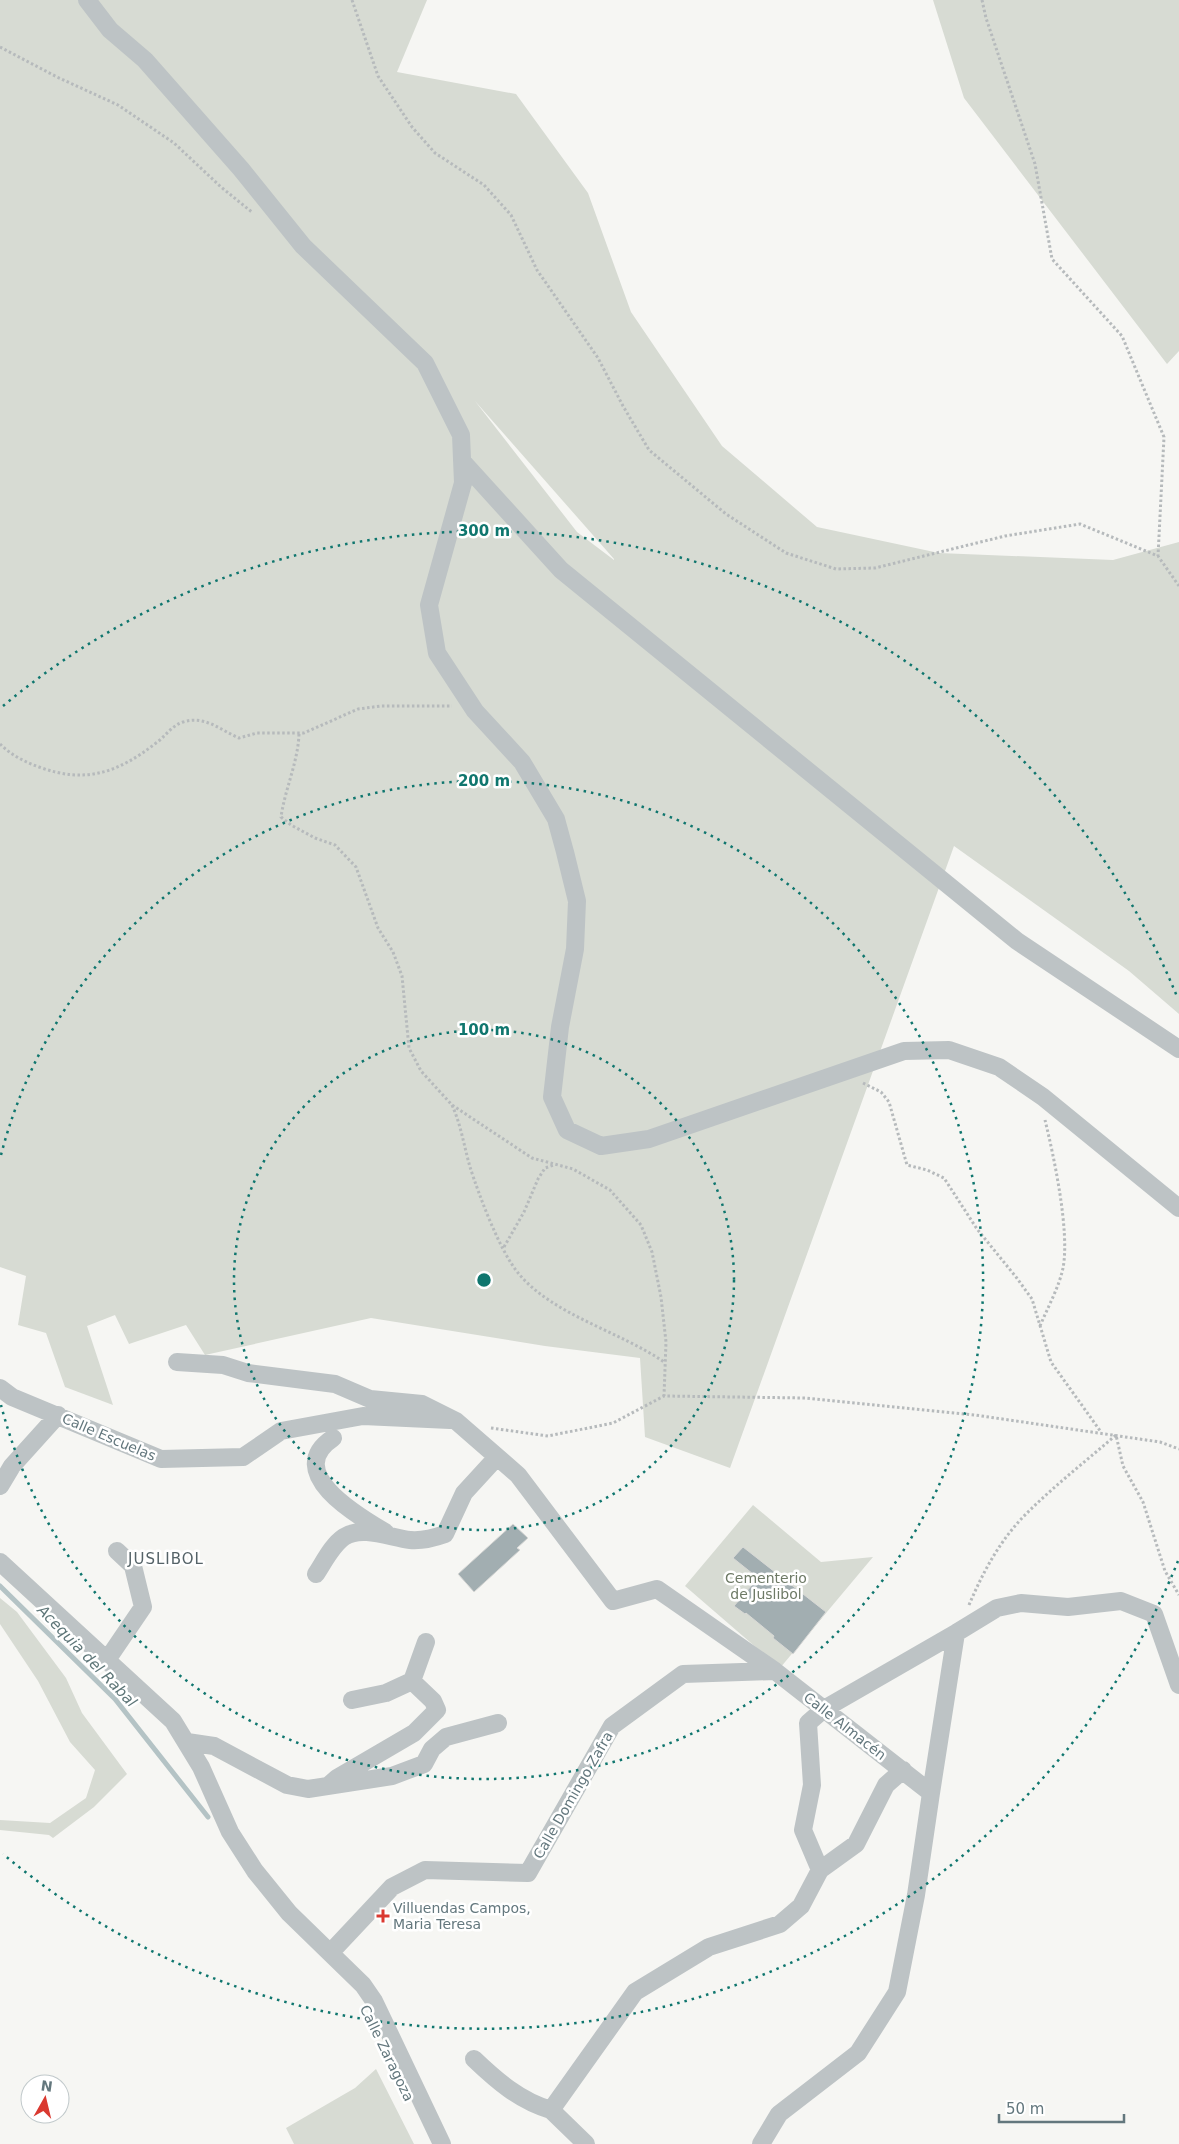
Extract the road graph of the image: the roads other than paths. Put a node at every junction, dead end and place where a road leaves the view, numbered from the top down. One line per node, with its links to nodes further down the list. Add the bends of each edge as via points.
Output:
1 (86, 0): 2 (street, via 110,30 145,60 304,246 424,363 460,435)
2 (462, 461): 3 (street, via 569,576 1017,940); 4 (street, via 463,483 429,605 437,653 470,703 522,762 556,819 577,901 575,949 560,1027 552,1097 567,1130 602,1146 649,1139 904,1051 949,1050 998,1066 1043,1097)
3 (1179, 1049)
4 (1179, 1208)
5 (177, 1362): 8 (street, Calle Almacén, via 223,1365 248,1373 335,1384 370,1399 422,1404)
6 (0, 1388): 7 (street, Calle Escuelas, via 12,1397)
7 (58, 1415): 8 (street, Calle Escuelas, via 161,1459 243,1457 281,1431 363,1416); 11 (street, via 12,1466)
8 (456, 1421): 10 (street, Calle Almacén)
9 (333, 1438): 12 (street, via 319,1449 316,1458 319,1476 330,1494 351,1512)
10 (497, 1457): 12 (street, via 464,1493 445,1534 430,1539); 19 (street, Calle Almacén, via 518,1475 613,1601 656,1589)
11 (0, 1486)
12 (392, 1537): 15 (street, via 356,1533 345,1536)
13 (117, 1551): 18 (street, via 133,1566 143,1607)
14 (0, 1562): 18 (street, Calle Zaragoza)
15 (316, 1574)
16 (956, 1633): 21 (street, via 997,1608 1020,1603 1068,1607 1121,1601 1154,1614); 23 (street); 28 (street)
17 (426, 1642): 20 (street)
18 (107, 1660): 25 (street, Calle Zaragoza, via 173,1721)
19 (775, 1671): 23 (street, Calle Almacén); 30 (street, Calle Domingo Zafra, via 683,1674 612,1726 528,1874 425,1870 392,1887)
20 (412, 1681): 22 (street, via 386,1693); 27 (street, via 438,1710 414,1733 337,1778)
21 (1179, 1686)
22 (352, 1700)
23 (824, 1709): 26 (street, Calle Almacén); 29 (street, via 808,1723 812,1786 804,1830)
24 (498, 1723): 27 (street, via 446,1737 432,1749 424,1764 413,1769 375,1780)
25 (187, 1742): 27 (street, via 214,1746 294,1788); 30 (street, Calle Zaragoza, via 230,1832 254,1871 289,1912)
26 (903, 1770): 28 (street, Calle Almacén); 29 (street, via 886,1785 856,1844)
27 (326, 1788)
28 (931, 1793): 35 (street, via 897,1992 858,2053 779,2114)
29 (820, 1870): 32 (street, via 801,1906 780,1924 709,1947 634,1992)
30 (331, 1952): 33 (street, Calle Zaragoza, via 374,2001)
31 (474, 2059): 32 (street, via 499,2084)
32 (552, 2110): 34 (street)
33 (442, 2144)
34 (586, 2144)
35 (761, 2144)

